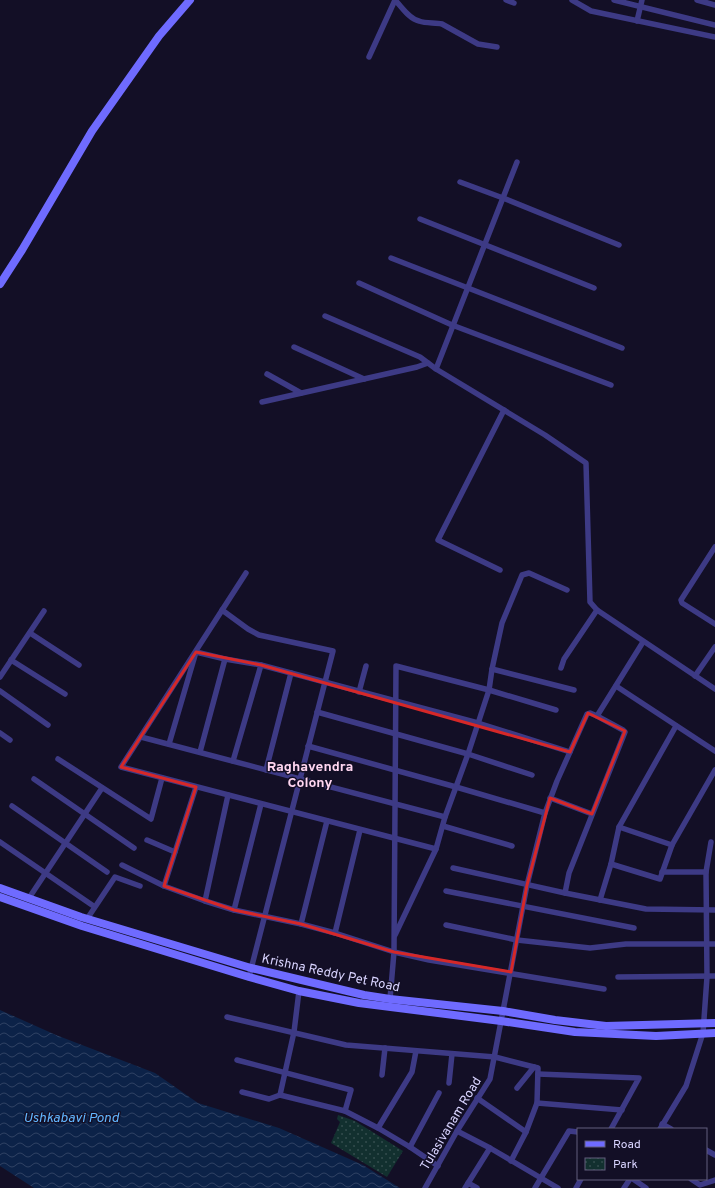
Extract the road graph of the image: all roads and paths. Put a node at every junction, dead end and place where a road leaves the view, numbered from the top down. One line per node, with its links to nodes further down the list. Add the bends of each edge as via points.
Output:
1 (190, 0): 24 (main road, via 159,36 92,131)
2 (395, 0): 14 (street, via 412,18 442,24 478,44); 15 (street)
3 (506, 0): 8 (street)
4 (572, 0): 11 (street, via 591,11)
5 (614, 0): 10 (street)
6 (642, 0): 10 (street)
7 (697, 0): 9 (street)
8 (514, 3)
9 (715, 5)
10 (640, 6): 11 (street); 12 (street)
11 (637, 21): 13 (street)
12 (715, 26)
13 (715, 38)
14 (497, 47)
15 (369, 57)
16 (516, 162): 18 (street)
17 (460, 182): 18 (street)
18 (503, 198): 20 (street); 21 (street)
19 (420, 219): 20 (street)
20 (484, 244): 25 (street); 26 (street)
21 (619, 245)
22 (391, 258): 25 (street)
23 (360, 282): 28 (street)
24 (0, 284)
25 (468, 287): 28 (street); 30 (street)
26 (594, 288)
27 (325, 316): 31 (street, via 420,357)
28 (452, 325): 32 (street); 35 (street)
29 (294, 347): 34 (street)
30 (622, 348)
31 (428, 363): 32 (street); 34 (street)
32 (436, 368): 38 (street)
33 (266, 374): 36 (street)
34 (364, 379): 36 (street)
35 (611, 385)
36 (301, 393): 37 (street)
37 (262, 402)
38 (504, 410): 40 (street, via 438,540); 44 (street, via 586,463 589,599)
39 (715, 547): 46 (street, via 681,600)
40 (500, 570)
41 (246, 573): 43 (street)
42 (566, 590): 57 (street, via 529,573 522,574 502,623)
43 (222, 610): 50 (street); 61 (street, via 258,634 333,651)
44 (597, 610): 48 (street); 56 (street, via 564,659)
45 (44, 611): 47 (street)
46 (715, 624)
47 (30, 633): 52 (street); 53 (street)
48 (643, 642): 59 (street); 62 (street)
49 (715, 647): 59 (street)
50 (196, 652): 51 (street); 78 (street); 80 (street)
51 (225, 659): 54 (street); 83 (street)
52 (11, 660): 60 (street); 68 (street)
53 (79, 665)
54 (261, 665): 58 (street); 87 (street)
55 (366, 666): 67 (street)
56 (561, 668)
57 (492, 669): 64 (street); 65 (street)
58 (290, 673): 61 (street); 88 (street)
59 (695, 676): 63 (street)
60 (0, 677)
61 (325, 682): 67 (street); 71 (street)
62 (616, 686): 72 (street); 75 (street)
63 (715, 689)
64 (489, 690): 69 (street, via 396,666); 70 (street); 73 (street)
65 (574, 690)
66 (0, 691): 74 (street)
67 (359, 692): 69 (street)
68 (65, 694)
69 (395, 702): 73 (street); 77 (street)
70 (556, 710)
71 (317, 712): 77 (street); 81 (street)
72 (597, 716): 84 (street, Tulasivanam Road, via 587,714); 106 (street, via 625,732)
73 (478, 723): 84 (street); 85 (street)
74 (48, 725)
75 (676, 726): 82 (street); 110 (street)
76 (0, 733): 79 (street)
77 (395, 734): 85 (street); 89 (street)
78 (141, 737): 80 (street); 92 (street, via 121,767)
79 (10, 740)
80 (169, 744): 83 (street)
81 (308, 746): 89 (street); 93 (street)
82 (715, 751)
83 (200, 752): 87 (street)
84 (570, 752): 99 (street, Tulasivanam Road)
85 (468, 754): 91 (street); 96 (street)
86 (58, 759): 97 (street)
87 (233, 761): 88 (street)
88 (266, 770): 93 (street)
89 (395, 770): 96 (street); 100 (street)
90 (715, 770): 117 (street)
91 (532, 775)
92 (162, 778): 95 (street); 97 (street, via 151,819)
93 (300, 778): 100 (street); 103 (street)
94 (34, 779): 105 (street)
95 (196, 787): 98 (street); 121 (street)
96 (456, 787): 104 (street); 107 (street)
97 (102, 788): 105 (street)
98 (228, 795): 101 (street); 138 (street)
99 (550, 798): 104 (street, Tulasivanam Road); 106 (street)
100 (394, 803): 107 (street); 112 (street)
101 (261, 804): 103 (street); 141 (street)
102 (12, 806): 116 (street)
103 (292, 812): 108 (street); 144 (street)
104 (545, 813): 129 (street, Tulasivanam Road)
105 (85, 814): 116 (street); 119 (street)
106 (592, 814): 134 (street, via 569,873)
107 (445, 817): 109 (street)
108 (327, 821): 111 (street); 146 (street)
109 (442, 826): 118 (street); 120 (street)
110 (619, 827): 117 (street); 122 (street)
111 (360, 830): 112 (street); 149 (street)
112 (394, 839): 120 (street); 150 (street)
113 (148, 840): 121 (street)
114 (0, 842): 128 (street)
115 (711, 842): 127 (street)
116 (66, 843): 125 (street); 128 (street)
117 (672, 845): 126 (street)
118 (512, 846)
119 (134, 848)
120 (436, 850): 150 (street)
121 (175, 852): 131 (street)
122 (611, 864): 126 (street, via 660,879); 137 (street)
123 (122, 865): 131 (street)
124 (453, 868): 129 (street)
125 (107, 872)
126 (662, 872): 127 (street)
127 (706, 872): 142 (street)
128 (46, 874): 136 (street); 139 (street)
129 (527, 885): 134 (street); 140 (street, Tulasivanam Road)
130 (140, 886): 145 (street, via 115,877)
131 (164, 886): 138 (street)
132 (0, 888): 136 (main road, Krishna Reddy Pet Road)
133 (446, 891): 140 (street)
134 (565, 893): 137 (street)
135 (0, 897): 157 (main road, Krishna Reddy Pet Road, via 82,926)
136 (29, 898): 145 (main road, Krishna Reddy Pet Road)
137 (600, 900): 142 (street, via 646,909)
138 (205, 901): 141 (street)
139 (92, 905)
140 (523, 907): 148 (street); 151 (street, Tulasivanam Road)
141 (234, 910): 144 (street)
142 (707, 910): 143 (street); 152 (street)
143 (715, 910)
144 (265, 916): 146 (street); 155 (street)
145 (87, 919): 155 (main road, Krishna Reddy Pet Road)
146 (301, 924): 149 (street)
147 (446, 925): 151 (street)
148 (634, 928)
149 (335, 933): 154 (street)
150 (394, 938): 154 (street)
151 (518, 940): 152 (street, via 590,948 626,944); 156 (street, Tulasivanam Road)
152 (707, 944): 153 (street); 160 (street)
153 (715, 944)
154 (394, 952): 156 (street); 163 (street)
155 (251, 968): 157 (street); 163 (main road, Krishna Reddy Pet Road)
156 (511, 972): 161 (street); 164 (street, Tulasivanam Road)
157 (249, 976): 162 (main road, Krishna Reddy Pet Road)
158 (715, 976): 160 (street)
159 (618, 977): 160 (street)
160 (707, 977): 168 (street)
161 (604, 989)
162 (299, 991): 166 (main road, Krishna Reddy Pet Road, via 359,1003); 169 (street)
163 (390, 999): 164 (main road, Krishna Reddy Pet Road)
164 (503, 1011): 166 (street, Tulasivanam Road); 168 (main road, Krishna Reddy Pet Road, via 606,1026)
165 (228, 1017): 169 (street)
166 (501, 1021): 170 (main road, Krishna Reddy Pet Road, via 575,1032 656,1036); 175 (street, Tulasivanam Road)
167 (715, 1023): 168 (main road, Krishna Reddy Pet Road)
168 (703, 1024): 170 (street)
169 (294, 1032): 172 (street, via 346,1045); 178 (street)
170 (702, 1033): 171 (main road, Krishna Reddy Pet Road); 190 (street, via 686,1086)
171 (715, 1033)
172 (385, 1048): 173 (street); 180 (street)
173 (416, 1051): 174 (street); 191 (street, via 412,1072)
174 (452, 1054): 175 (street); 181 (street)
175 (495, 1057): 177 (street); 186 (street, Tulasivanam Road, via 490,1079)
176 (237, 1060): 178 (street)
177 (534, 1067): 179 (street, via 538,1068); 182 (street)
178 (285, 1073): 185 (street); 189 (street, via 351,1090)
179 (538, 1074): 187 (street); 188 (street, via 639,1078)
180 (382, 1075)
181 (449, 1084)
182 (517, 1088)
183 (242, 1092): 185 (street, via 269,1099)
184 (439, 1093): 196 (street)
185 (280, 1095): 189 (street)
186 (477, 1098): 193 (street, Tulasivanam Road); 194 (street)
187 (537, 1104): 188 (street); 194 (street)
188 (622, 1110): 192 (street)
189 (345, 1111): 191 (street)
190 (661, 1126)
191 (378, 1128): 196 (street)
192 (612, 1128)
193 (457, 1131): 197 (street); 199 (street, Tulasivanam Road)
194 (526, 1132): 198 (street)
195 (577, 1132): 200 (street, via 568,1132)
196 (410, 1147): 199 (street)
197 (490, 1148): 198 (street); 204 (street)
198 (511, 1161): 200 (street)
199 (438, 1166): 205 (street, Tulasivanam Road)
200 (541, 1178): 207 (street); 208 (street)
201 (634, 1180): 209 (street)
202 (692, 1180): 203 (street, via 700,1185)
203 (715, 1180)
204 (467, 1186): 206 (street)
205 (424, 1188)
206 (477, 1188)
207 (535, 1188)
208 (558, 1188)
209 (646, 1188)

